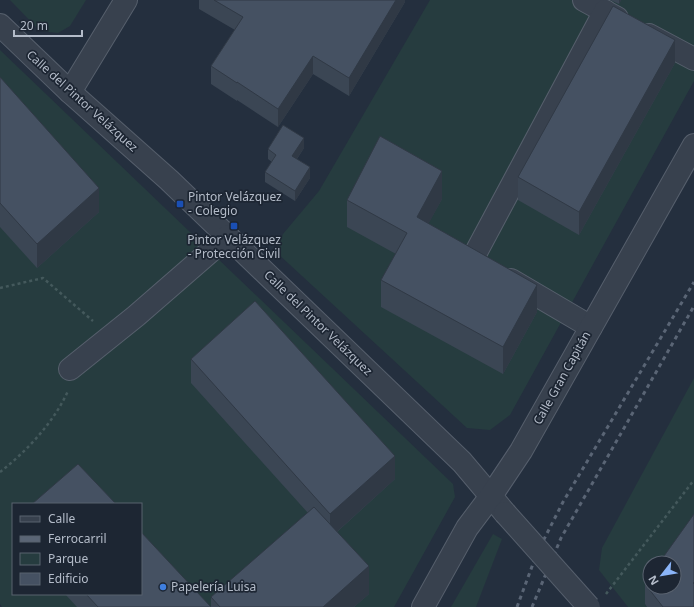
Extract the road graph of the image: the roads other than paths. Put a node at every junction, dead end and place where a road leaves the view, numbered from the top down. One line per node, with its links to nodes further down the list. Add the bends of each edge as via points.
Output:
1 (126, 0): 6 (street)
2 (584, 0): 3 (street)
3 (605, 11): 5 (street); 9 (street, via 464,252)
4 (0, 25): 6 (street, Calle del Pintor Velázquez)
5 (694, 59)
6 (70, 92): 8 (street, Calle del Pintor Velázquez)
7 (694, 145): 9 (street, Calle Gran Capitán)
8 (228, 236): 10 (street); 11 (street, Calle del Pintor Velázquez, via 462,462)
9 (590, 327): 11 (street, Calle Gran Capitán, via 521,451)
10 (70, 369)
11 (491, 496): 12 (street, Calle del Pintor Velázquez, bridge, via 505,513); 13 (street, Calle Gran Capitán, via 467,528)
12 (597, 601)
13 (423, 607)

